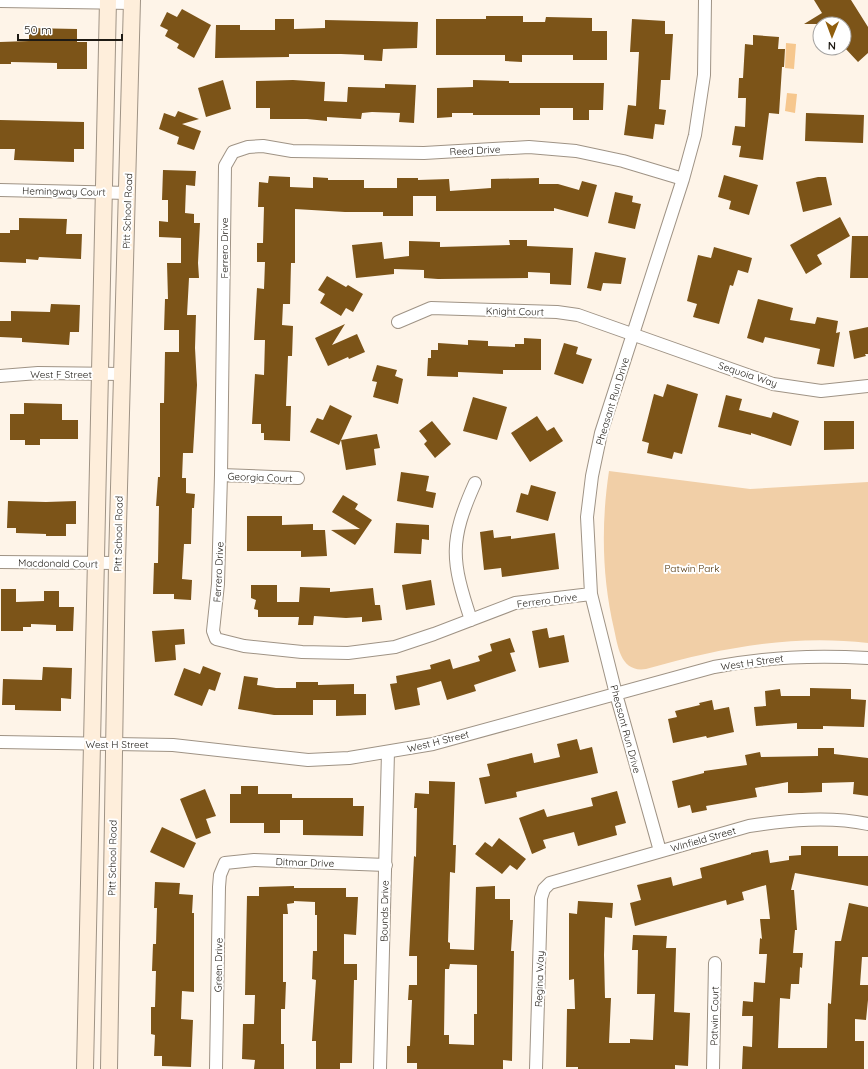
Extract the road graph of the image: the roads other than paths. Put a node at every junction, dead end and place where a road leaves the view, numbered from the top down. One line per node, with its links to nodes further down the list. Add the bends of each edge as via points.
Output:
1 (705, 0): 6 (street, Pheasant Run Drive, via 704,75 695,134)
2 (0, 1): 3 (street)
3 (108, 1): 4 (street); 8 (main road)
4 (132, 2): 9 (main road, Pitt School Road)
5 (263, 146): 6 (street, Reed Drive, via 292,151 424,153 529,147 576,151 623,161); 16 (street, Ferrero Drive, via 233,152 226,166)
6 (683, 179): 11 (street, Pheasant Run Drive)
7 (0, 190): 8 (street, Hemingway Court)
8 (104, 192): 9 (street, Hemingway Court); 12 (main road)
9 (128, 192): 13 (main road, Pitt School Road)
10 (398, 322): 11 (street, Knight Court, via 431,308 557,312 578,315)
11 (632, 335): 15 (street, Sequoia Way, via 773,384 821,391); 22 (street, Pheasant Run Drive, via 600,434 592,476 587,517)
12 (100, 374): 13 (street, West F Street); 14 (street, West F Street, via 38,373); 21 (main road)
13 (122, 374): 20 (main road, Pitt School Road)
14 (0, 376)
15 (868, 386)
16 (221, 475): 17 (street, Georgia Court); 23 (street, Ferrero Drive, via 218,584 213,631 216,639 244,646 287,651 348,654 395,647)
17 (298, 478)
18 (476, 483): 23 (street, via 462,511 456,537 455,559 458,584)
19 (0, 562): 21 (street, Macdonald Court)
20 (117, 563): 21 (street, Macdonald Court); 28 (main road, Pitt School Road)
21 (95, 564): 27 (main road)
22 (591, 594): 23 (street, Ferrero Drive, via 515,603); 25 (street, Pheasant Run Drive)
23 (471, 620)
24 (868, 658): 25 (street, West H Street, via 800,656 758,659 714,667)
25 (616, 694): 29 (street, West H Street, via 433,744); 31 (street, Pheasant Run Drive)
26 (0, 742): 27 (street, West H Street)
27 (91, 744): 28 (street, West H Street); 37 (main road)
28 (114, 744): 29 (street, West H Street, via 173,745 308,760 349,758); 36 (main road, Pitt School Road)
29 (388, 752): 33 (street, Bounds Drive)
30 (868, 824): 31 (street, Winfield Street, via 818,820 782,821 749,826)
31 (660, 851): 34 (street, Winfield Street, via 557,880)
32 (225, 863): 33 (street, Ditmar Drive, via 254,860); 38 (street, Green Drive, via 219,887)
33 (386, 865): 39 (street, Bounds Drive)
34 (544, 889): 40 (street, Regina Way, via 541,898)
35 (715, 963): 41 (street, Patwin Court)
36 (111, 1066)
37 (85, 1069)
38 (216, 1069)
39 (380, 1069)
40 (536, 1069)
41 (713, 1069)

